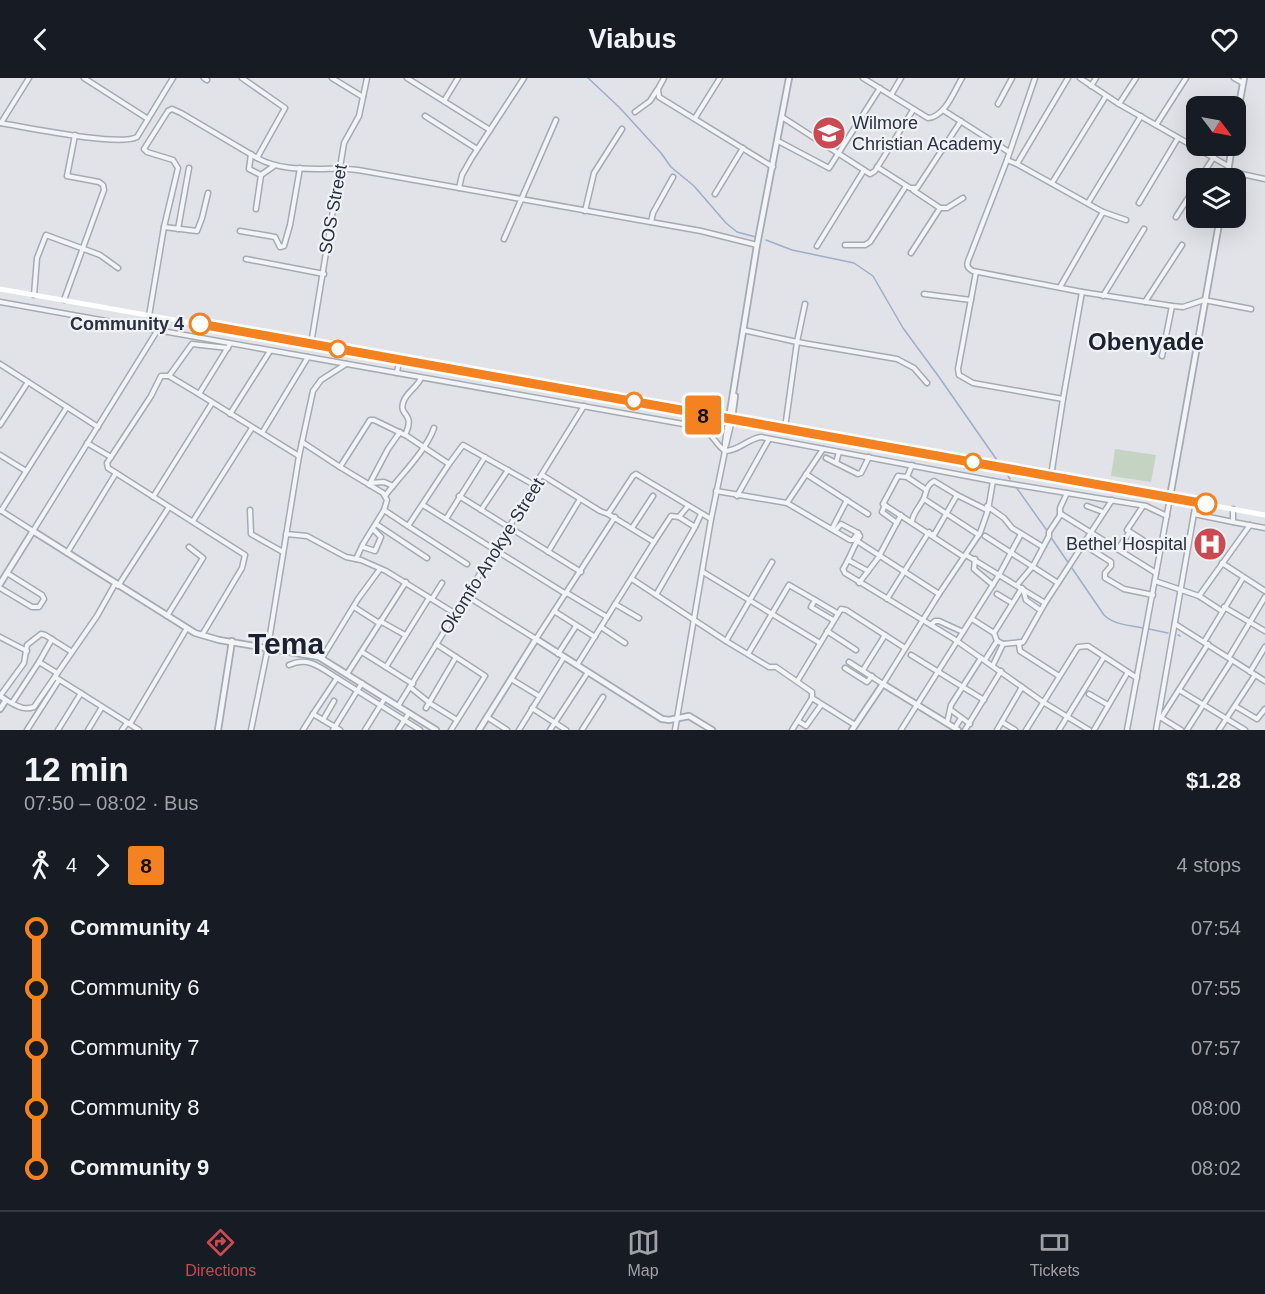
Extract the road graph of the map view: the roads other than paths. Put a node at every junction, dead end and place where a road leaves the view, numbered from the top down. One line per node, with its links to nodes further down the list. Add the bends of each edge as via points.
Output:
1 (30, 78): 45 (street)
2 (84, 78): 41 (street)
3 (173, 78): 41 (street)
4 (242, 78): 59 (street, via 286,109)
5 (332, 78): 31 (street)
6 (367, 78): 31 (street, SOS Street)
7 (407, 78): 32 (street)
8 (458, 78): 32 (street)
9 (524, 78): 48 (street)
10 (664, 78): 27 (street)
11 (720, 78): 42 (street)
12 (789, 78): 40 (street)
13 (863, 78): 26 (street)
14 (901, 78): 28 (street)
15 (962, 78): 36 (street)
16 (1012, 78): 33 (street)
17 (1035, 78): 54 (street)
18 (1068, 78): 61 (street)
19 (1080, 78): 25 (street)
20 (1096, 78): 25 (street)
21 (1136, 78): 34 (street)
22 (1186, 78): 46 (street)
23 (1234, 78): 24 (street)
24 (1244, 80): 30 (street)
25 (1091, 86): 29 (street)
26 (880, 88): 28 (street); 56 (street)
27 (658, 89): 37 (street, via 650,101); 42 (street, via 659,97)
28 (891, 95): 35 (street)
29 (1106, 96): 34 (street); 75 (street)
30 (1241, 96)
31 (363, 97): 69 (street, SOS Street, via 359,116 346,139)
32 (444, 101): 48 (street)
33 (998, 104)
34 (1119, 104): 39 (street)
35 (913, 110): 36 (street, via 933,118); 64 (street)
36 (943, 110): 44 (street)
37 (634, 112)
38 (425, 116): 53 (street)
39 (1141, 116): 46 (street); 83 (street)
40 (782, 117): 51 (street); 56 (street)
41 (148, 118): 49 (street, via 136,137 129,140)
42 (695, 118): 52 (street)
43 (556, 120): 81 (street)
44 (961, 121): 54 (street); 76 (street, via 920,185)
45 (0, 123): 49 (street)
46 (1156, 125): 50 (street)
47 (622, 129): 87 (street, via 594,173)
48 (490, 130): 53 (street)
49 (75, 135): 102 (street, via 67,176 99,182 104,189)
50 (1178, 138): 58 (street); 84 (street)
51 (778, 141): 56 (street, via 827,167); 63 (street)
52 (743, 148): 63 (street); 79 (street)
53 (477, 149): 77 (street)
54 (1009, 152): 60 (street)
55 (251, 154): 59 (street); 72 (street, via 249,170); 92 (street, via 170,110 144,148 147,153 173,160 178,168)
56 (838, 154): 70 (street)
57 (1230, 156): 68 (street)
58 (1214, 157): 67 (street); 68 (street)
59 (257, 158): 62 (street)
60 (1007, 160): 61 (street); 106 (street, via 968,262 968,268)
61 (1017, 164): 75 (street)
62 (274, 166): 66 (street); 72 (street)
63 (773, 167): 98 (street)
64 (877, 167): 70 (street, via 870,174); 76 (street)
65 (189, 168): 94 (street)
66 (300, 168): 69 (street); 96 (street, via 284,246 280,247 275,237)
67 (1207, 168)
68 (1228, 168)
69 (339, 170): 77 (street); 107 (street, SOS Street)
70 (864, 170): 101 (street)
71 (1246, 173): 74 (street)
72 (261, 175): 86 (street)
73 (673, 177): 91 (street)
74 (1265, 179)
75 (1052, 183): 83 (street)
76 (908, 187): 85 (street); 99 (street, via 870,242)
77 (459, 188): 81 (street)
78 (208, 193): 94 (street, via 198,230)
79 (715, 194)
80 (963, 198): 85 (street)
81 (521, 199): 87 (street); 97 (street)
82 (1186, 202): 89 (street)
83 (1088, 203): 88 (street)
84 (1139, 203)
85 (940, 208): 103 (street)
86 (256, 209)
87 (585, 211): 91 (street)
88 (1103, 212): 90 (street); 108 (street)
89 (1176, 218)
90 (1126, 220)
91 (651, 222): 98 (street)
92 (164, 227): 94 (street); 122 (street)
93 (1218, 228): 116 (street)
94 (178, 229)
95 (1144, 229): 113 (street)
96 (240, 231)
97 (504, 239)
98 (757, 245): 125 (street)
99 (845, 245)
100 (1182, 245): 118 (street)
101 (817, 246)
102 (84, 250): 105 (street, via 100,255); 112 (street, via 46,235 37,258); 114 (street)
103 (911, 253)
104 (246, 259): 107 (street)
105 (118, 268)
106 (976, 272): 108 (street); 115 (street)
107 (324, 274): 128 (street, SOS Street)
108 (1060, 287): 110 (street)
109 (0, 289): 112 (main road)
110 (1082, 292): 113 (street); 142 (street)
111 (924, 294): 115 (street)
112 (34, 295): 114 (main road)
113 (1103, 296): 118 (street)
114 (64, 300): 122 (main road)
115 (971, 300): 142 (street, via 958,369 963,378)
116 (1204, 300): 120 (street, via 1183,307); 121 (street); 193 (street)
117 (0, 302): 124 (street)
118 (1145, 302): 120 (street)
119 (805, 304): 127 (street)
120 (1172, 306): 131 (street)
121 (1251, 309)
122 (149, 316): 123 (main road)
123 (180, 320): 126 (street); 128 (main road)
124 (157, 330): 126 (street); 149 (street)
125 (742, 330): 127 (street); 147 (street)
126 (177, 334): 129 (street)
127 (797, 342): 140 (street, via 897,359 914,368); 152 (street)
128 (311, 344): 133 (main road)
129 (229, 346): 130 (street); 137 (street, via 192,344); 141 (street)
130 (270, 351): 132 (street); 146 (street)
131 (1162, 356)
132 (308, 357): 134 (street); 154 (street)
133 (399, 360): 136 (street); 147 (main road)
134 (347, 363): 136 (street); 157 (street, via 314,388)
135 (0, 364): 139 (street)
136 (397, 373): 138 (street)
137 (169, 376): 141 (street); 165 (street, via 161,376)
138 (421, 378): 144 (street); 155 (street, via 403,402 410,419)
139 (27, 382): 145 (street); 148 (street)
140 (927, 383)
141 (199, 394): 143 (street)
142 (1063, 399): 178 (street)
143 (212, 403): 146 (street); 192 (street)
144 (584, 406): 161 (street, via 700,427); 177 (street, Okomfo Anokye Street)
145 (67, 407): 149 (street); 174 (street)
146 (230, 414): 150 (street)
147 (730, 418): 152 (main road); 161 (street)
148 (0, 425)
149 (98, 427): 158 (street)
150 (252, 428): 154 (street); 226 (street)
151 (434, 428): 159 (street)
152 (785, 428): 178 (main road)
153 (400, 432): 155 (street); 172 (street, via 370,420); 181 (street)
154 (262, 433): 164 (street)
155 (405, 435): 159 (street)
156 (769, 439): 160 (street); 161 (street, via 754,438); 191 (street)
157 (302, 442): 164 (street); 172 (street)
158 (87, 443): 165 (street); 239 (street)
159 (423, 448): 170 (street); 182 (street)
160 (823, 449): 162 (street); 176 (street)
161 (725, 452): 185 (street)
162 (839, 452): 167 (street); 169 (street)
163 (0, 455): 174 (street)
164 (299, 456): 244 (street)
165 (111, 457): 175 (street, via 107,466)
166 (485, 457): 170 (street, via 461,445); 173 (street); 189 (street)
167 (869, 457): 169 (street, via 858,474); 171 (street)
168 (826, 458): 169 (street)
169 (836, 463)
170 (449, 464): 200 (street)
171 (912, 465): 179 (street); 180 (street)
172 (340, 467): 181 (street)
173 (507, 470): 183 (street); 210 (street)
174 (26, 471): 212 (street)
175 (116, 473): 192 (street); 257 (street)
176 (806, 474): 196 (street); 199 (street)
177 (542, 475): 183 (street, Okomfo Anokye Street); 195 (street)
178 (1051, 476): 193 (main road)
179 (907, 477): 184 (street); 201 (street, via 898,476 883,502)
180 (993, 481): 186 (street); 206 (street)
181 (369, 484): 182 (street, via 384,482); 187 (street)
182 (393, 486): 187 (street)
183 (536, 486): 234 (street, Okomfo Anokye Street)
184 (925, 489): 188 (street, via 934,481); 194 (street)
185 (716, 491): 191 (street); 225 (street)
186 (1067, 493): 197 (street); 220 (street)
187 (385, 495): 209 (street)
188 (957, 495): 206 (street); 213 (street)
189 (459, 496): 210 (street); 224 (street)
190 (653, 496): 235 (street)
191 (737, 496): 199 (street)
192 (153, 497): 205 (street)
193 (1170, 497): 198 (main road); 221 (street)
194 (924, 498): 213 (street); 227 (street)
195 (580, 499): 214 (street); 259 (street)
196 (847, 500): 216 (street); 238 (street)
197 (1112, 500): 204 (street); 211 (street)
198 (1196, 502): 207 (main road); 217 (street)
199 (787, 504): 238 (street)
200 (423, 505): 224 (street); 232 (street)
201 (885, 505): 219 (street); 229 (street, via 882,512)
202 (688, 506): 214 (street, via 636,474); 215 (street); 223 (street)
203 (1087, 506): 211 (street)
204 (1143, 506): 221 (street); 241 (street, via 1128,527)
205 (169, 507): 226 (street); 286 (street)
206 (987, 508): 245 (street); 246 (street)
207 (1233, 509): 218 (main road); 228 (street)
208 (250, 510): 258 (street, via 251,534)
209 (384, 510): 230 (street); 232 (street)
210 (482, 510): 234 (street)
211 (1103, 512): 240 (street)
212 (1, 513): 239 (street)
213 (947, 513): 243 (street, via 934,535); 246 (street)
214 (608, 514): 222 (street)
215 (701, 514): 225 (street); 233 (street)
216 (868, 514)
217 (1194, 514): 228 (street); 290 (street)
218 (1265, 514)
219 (901, 515): 227 (street); 229 (street)
220 (1059, 515): 240 (street); 253 (street)
221 (1167, 516): 256 (street)
222 (615, 517): 235 (street); 273 (street)
223 (679, 517): 233 (street); 249 (street, via 671,516)
224 (446, 519): 255 (street)
225 (711, 519): 274 (street)
226 (193, 521): 334 (street, via 245,557)
227 (912, 521): 243 (street)
228 (1233, 522): 231 (street)
229 (897, 523): 261 (street)
230 (376, 524): 237 (street); 263 (street)
231 (1250, 525): 236 (street); 268 (street)
232 (408, 526): 269 (street)
233 (695, 527): 295 (street)
234 (510, 528): 255 (street, Okomfo Anokye Street); 259 (street)
235 (632, 528): 249 (street)
236 (1265, 528)
237 (373, 529): 252 (street); 252 (street, via 381,536 378,549)
238 (834, 530): 242 (street, via 841,524); 242 (street, via 852,541)
239 (33, 531): 257 (street); 276 (street)
240 (1090, 532): 250 (street); 254 (street)
241 (1129, 532): 254 (street); 256 (street)
242 (858, 533): 248 (street)
243 (930, 533): 262 (street); 275 (street)
244 (286, 534): 258 (street); 264 (street, via 304,535)
245 (1022, 534): 253 (street); 260 (street)
246 (979, 536): 262 (street)
247 (985, 536): 260 (street)
248 (857, 541): 261 (street); 265 (street)
249 (654, 542): 280 (street)
250 (1083, 544): 285 (street); 296 (street, via 1111,561 1105,578 1124,590)
251 (189, 547): 314 (street, via 202,558)
252 (363, 547): 264 (street)
253 (1043, 547): 270 (street)
254 (1118, 549): 277 (street)
255 (495, 550): 292 (street); 297 (street, Okomfo Anokye Street)
256 (1160, 551): 277 (street)
257 (67, 552): 286 (street)
258 (283, 552): 349 (street)
259 (548, 552): 273 (street)
260 (1012, 553): 270 (street); 278 (street)
261 (880, 555): 272 (street); 275 (street)
262 (965, 556): 266 (street); 293 (street)
263 (427, 558)
264 (356, 559): 271 (street)
265 (848, 560): 272 (street); 284 (street, via 844,571)
266 (975, 560): 278 (street); 287 (street, via 974,569)
267 (772, 562): 302 (street)
268 (1222, 563): 279 (street); 298 (street)
269 (467, 564)
270 (1033, 566): 285 (street); 289 (street)
271 (380, 569): 282 (street); 307 (street)
272 (868, 571): 284 (street)
273 (581, 572): 292 (street)
274 (703, 572): 302 (street); 318 (street)
275 (904, 572): 293 (street); 301 (street)
276 (7, 573): 288 (street); 288 (street, via 44,600 39,608 32,608)
277 (1156, 573): 281 (street)
278 (999, 575): 287 (street); 289 (street)
279 (1243, 578): 291 (street); 308 (street)
280 (632, 579): 295 (street); 306 (street)
281 (1155, 581): 290 (street); 296 (street)
282 (406, 582): 300 (street); 322 (street)
283 (442, 583): 300 (street)
284 (859, 583): 301 (street)
285 (1058, 583): 305 (street)
286 (117, 585): 314 (street); 354 (street)
287 (993, 585): 317 (street)
288 (0, 586)
289 (1020, 588): 304 (street); 305 (street); 309 (street, via 1026,600)
290 (1181, 590): 298 (street); 323 (street)
291 (1265, 591)
292 (567, 593): 310 (street); 315 (street)
293 (939, 594): 320 (street)
294 (997, 594): 304 (street)
295 (656, 595): 318 (street)
296 (1153, 595): 383 (street)
297 (467, 596): 312 (street, Okomfo Anokye Street); 338 (street)
298 (1199, 596): 308 (street)
299 (1265, 597): 321 (street)
300 (430, 598): 312 (street); 332 (street)
301 (887, 599): 320 (street)
302 (749, 600): 313 (street); 340 (street)
303 (814, 600): 311 (street); 313 (street, via 790,585); 319 (street, via 811,607)
304 (1012, 603): 331 (street)
305 (1045, 603): 309 (street)
306 (615, 604): 315 (street); 316 (street)
307 (354, 607): 322 (street); 362 (street)
308 (1223, 609): 321 (street); 345 (street)
309 (1040, 610): 343 (street)
310 (554, 611): 325 (street); 338 (street)
311 (837, 613): 319 (street); 333 (street, via 846,610)
312 (456, 614): 346 (street, Okomfo Anokye Street)
313 (771, 614): 347 (street); 357 (street)
314 (167, 617): 327 (street)
315 (607, 617): 326 (street)
316 (639, 618)
317 (972, 619): 330 (street); 331 (street)
318 (695, 621): 340 (street); 426 (street)
319 (833, 621): 329 (street)
320 (922, 621): 324 (street); 350 (street)
321 (1248, 621): 328 (street); 363 (street)
322 (380, 622): 332 (street); 355 (street)
323 (1175, 624): 345 (street); 427 (street)
324 (932, 625): 330 (street, via 939,621); 344 (street)
325 (576, 626): 336 (street); 356 (street)
326 (601, 627): 336 (street); 342 (street)
327 (187, 628): 334 (street); 436 (street)
328 (1265, 631)
329 (827, 632): 347 (street); 352 (street)
330 (963, 632): 344 (street)
331 (994, 633): 341 (street)
332 (405, 635): 370 (street)
333 (885, 635): 350 (street); 372 (street)
334 (201, 636): 339 (street)
335 (0, 637): 353 (street)
336 (595, 637): 368 (street)
337 (52, 639): 353 (street, via 41,634 27,645); 354 (street); 365 (street)
338 (536, 639): 356 (street); 385 (street)
339 (232, 641): 349 (street); 447 (street)
340 (726, 641): 357 (street)
341 (997, 641): 348 (street); 364 (street)
342 (625, 642)
343 (1023, 642): 348 (street); 381 (street, via 1019,644 1020,651)
344 (958, 643): 364 (street); 375 (street)
345 (1206, 643): 363 (street); 394 (street)
346 (436, 644): 359 (street); 390 (street, Okomfo Anokye Street)
347 (820, 644): 386 (street)
348 (1003, 644): 369 (street)
349 (268, 647): 362 (street); 448 (street)
350 (905, 648): 389 (street)
351 (1265, 648): 377 (street)
352 (856, 650)
353 (27, 651): 397 (street, via 22,666)
354 (72, 652): 382 (street)
355 (362, 652): 370 (street); 378 (street)
356 (558, 654): 360 (street)
357 (748, 654): 386 (street)
358 (910, 654): 375 (street)
359 (456, 657): 405 (street); 432 (street, via 485,676)
360 (564, 657): 368 (street); 398 (street)
361 (1104, 657): 376 (street); 381 (street, via 1088,646 1078,647); 423 (street)
362 (322, 658): 378 (street)
363 (1230, 658): 377 (street); 409 (street)
364 (983, 659): 369 (street); 391 (street)
365 (39, 662): 382 (street); 407 (street)
366 (849, 662): 372 (street)
367 (289, 665): 384 (street, via 298,661 315,664)
368 (577, 665): 374 (street)
369 (993, 665): 373 (street)
370 (386, 667): 390 (street)
371 (845, 668): 380 (street, via 867,682)
372 (862, 670): 380 (street)
373 (1001, 671): 392 (street); 403 (street)
374 (588, 672): 426 (street, via 662,719); 435 (street)
375 (938, 672): 391 (street); 408 (street)
376 (1128, 672): 383 (street); 412 (street)
377 (1250, 672): 379 (street)
378 (347, 674): 388 (street)
379 (1255, 675): 387 (street); 414 (street)
380 (872, 676): 389 (street)
381 (1059, 676): 406 (street)
382 (57, 677): 395 (street); 407 (street, via 34,707 23,709); 442 (street)
383 (1137, 678): 473 (street)
384 (338, 679): 393 (street); 422 (street, via 335,678)
385 (511, 679): 398 (street); 425 (street)
386 (798, 680): 401 (street, via 812,692)
387 (1265, 681)
388 (362, 683): 393 (street); 400 (street)
389 (883, 684): 408 (street); 440 (street)
390 (411, 685): 405 (street); 413 (street, Okomfo Anokye Street)
391 (962, 687): 403 (street); 420 (street)
392 (1022, 687): 406 (street); 434 (street)
393 (357, 690): 410 (street); 438 (street)
394 (1179, 690): 409 (street); 427 (street)
395 (81, 693): 415 (street); 443 (street)
396 (1089, 694): 412 (street)
397 (0, 696): 402 (street)
398 (539, 696): 417 (street)
399 (603, 697): 461 (street)
400 (385, 698): 410 (street); 413 (street)
401 (812, 698): 411 (street); 433 (street)
402 (6, 700): 407 (street); 418 (street)
403 (984, 700): 437 (street)
404 (334, 701): 430 (street)
405 (430, 701): 416 (street); 432 (street)
406 (1043, 702): 423 (street); 469 (street)
407 (12, 703)
408 (918, 704): 441 (street); 465 (street)
409 (1203, 704): 429 (street); 476 (street)
410 (381, 705): 431 (street); 451 (street)
411 (821, 705): 433 (street, via 806,726); 440 (street)
412 (1108, 705): 472 (street)
413 (398, 706): 421 (street)
414 (1234, 706): 424 (street, via 1255,719); 429 (street)
415 (102, 707): 436 (street); 444 (street)
416 (426, 708)
417 (532, 708): 435 (street); 458 (street)
418 (0, 709)
419 (1265, 709): 424 (street)
420 (951, 710): 428 (street); 441 (street)
421 (409, 713): 431 (street); 439 (street)
422 (313, 714): 430 (street); 449 (street)
423 (1067, 716): 470 (street); 471 (street)
424 (1263, 716)
425 (487, 717): 456 (street); 457 (street)
426 (676, 717): 462 (street); 463 (street, via 689,716)
427 (1160, 717): 474 (street); 475 (street)
428 (961, 718): 437 (street); 441 (street)
429 (1226, 719): 477 (street); 478 (street)
430 (323, 720): 438 (street)
431 (404, 720): 452 (street); 453 (street)
432 (457, 720): 455 (street)
433 (798, 721): 464 (street)
434 (1002, 722): 467 (street); 468 (street)
435 (555, 723): 459 (street); 460 (street)
436 (128, 724): 445 (street); 446 (street)
437 (970, 724): 466 (street)
438 (334, 728): 450 (street)
439 (428, 728): 454 (street)
440 (853, 728)
441 (952, 728)
442 (27, 730)
443 (58, 730)
444 (88, 730)
445 (122, 730)
446 (139, 730)
447 (218, 730)
448 (251, 730)
449 (303, 730)
450 (340, 730)
451 (365, 730)
452 (398, 730)
453 (420, 730)
454 (436, 730)
455 (451, 730)
456 (479, 730)
457 (507, 730)
458 (519, 730)
459 (550, 730)
460 (566, 730)
461 (582, 730)
462 (675, 730)
463 (712, 730)
464 (792, 730)
465 (901, 730)
466 (965, 730)
467 (997, 730)
468 (1015, 730)
469 (1026, 730)
470 (1059, 730)
471 (1089, 730)
472 (1094, 730)
473 (1127, 730)
474 (1156, 730)
475 (1181, 730)
476 (1187, 730)
477 (1219, 730)
478 (1245, 730)

